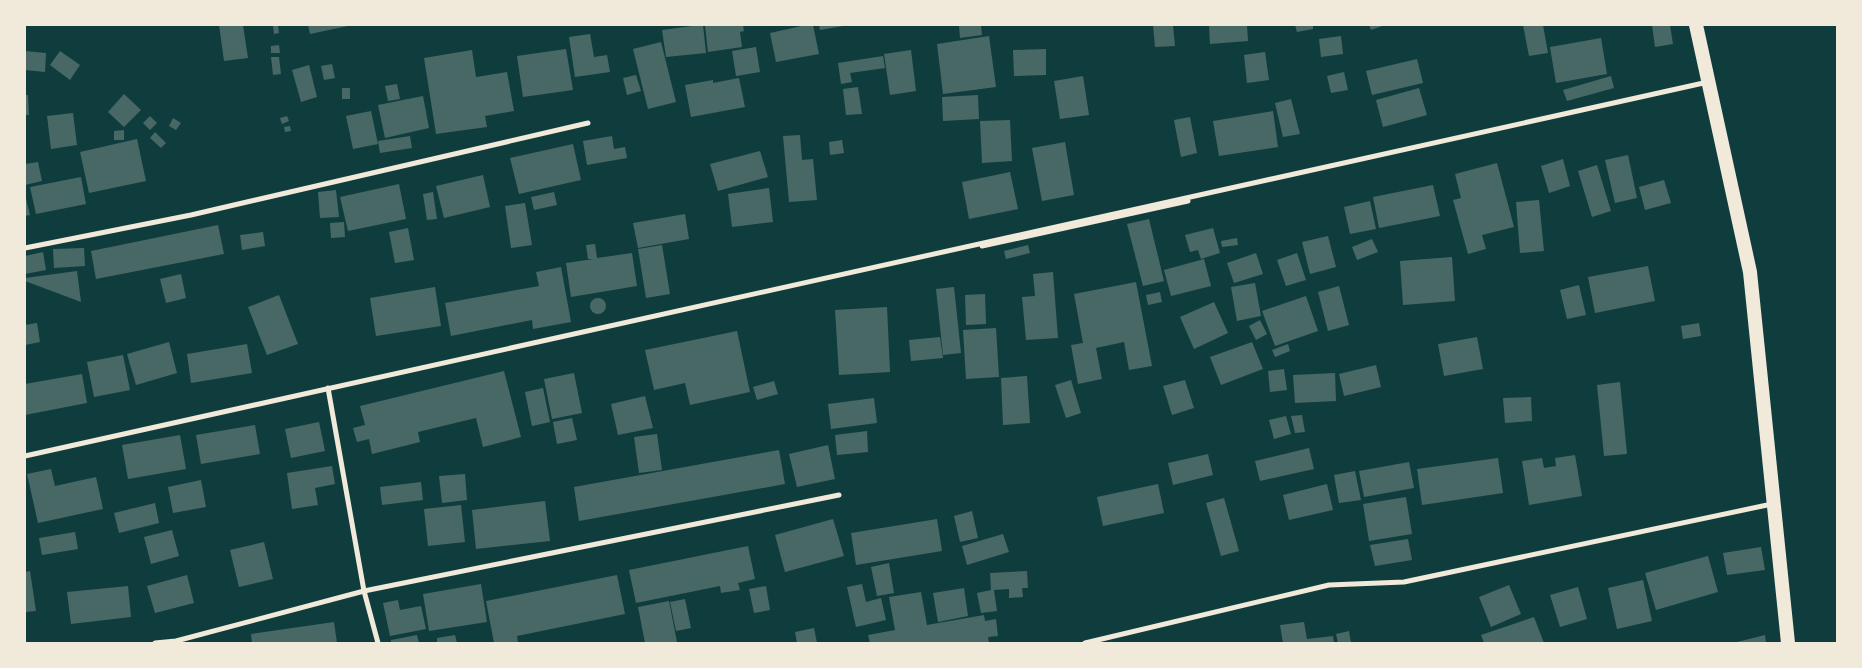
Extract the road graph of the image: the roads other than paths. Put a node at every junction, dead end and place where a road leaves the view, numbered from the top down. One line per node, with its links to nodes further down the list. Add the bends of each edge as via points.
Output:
1 (1696, 25): 2 (highway)
2 (1704, 83): 5 (street, via 1095,222); 8 (highway, via 1750,272)
3 (588, 124): 4 (street, via 192,215)
4 (25, 248)
5 (327, 388): 6 (street); 9 (street)
6 (25, 456)
7 (839, 495): 9 (street)
8 (1774, 504): 12 (street, via 1404,582 1329,585); 13 (highway)
9 (364, 591): 10 (street, via 176,641); 11 (street)
10 (156, 643)
11 (378, 643)
12 (1084, 643)
13 (1788, 643)

